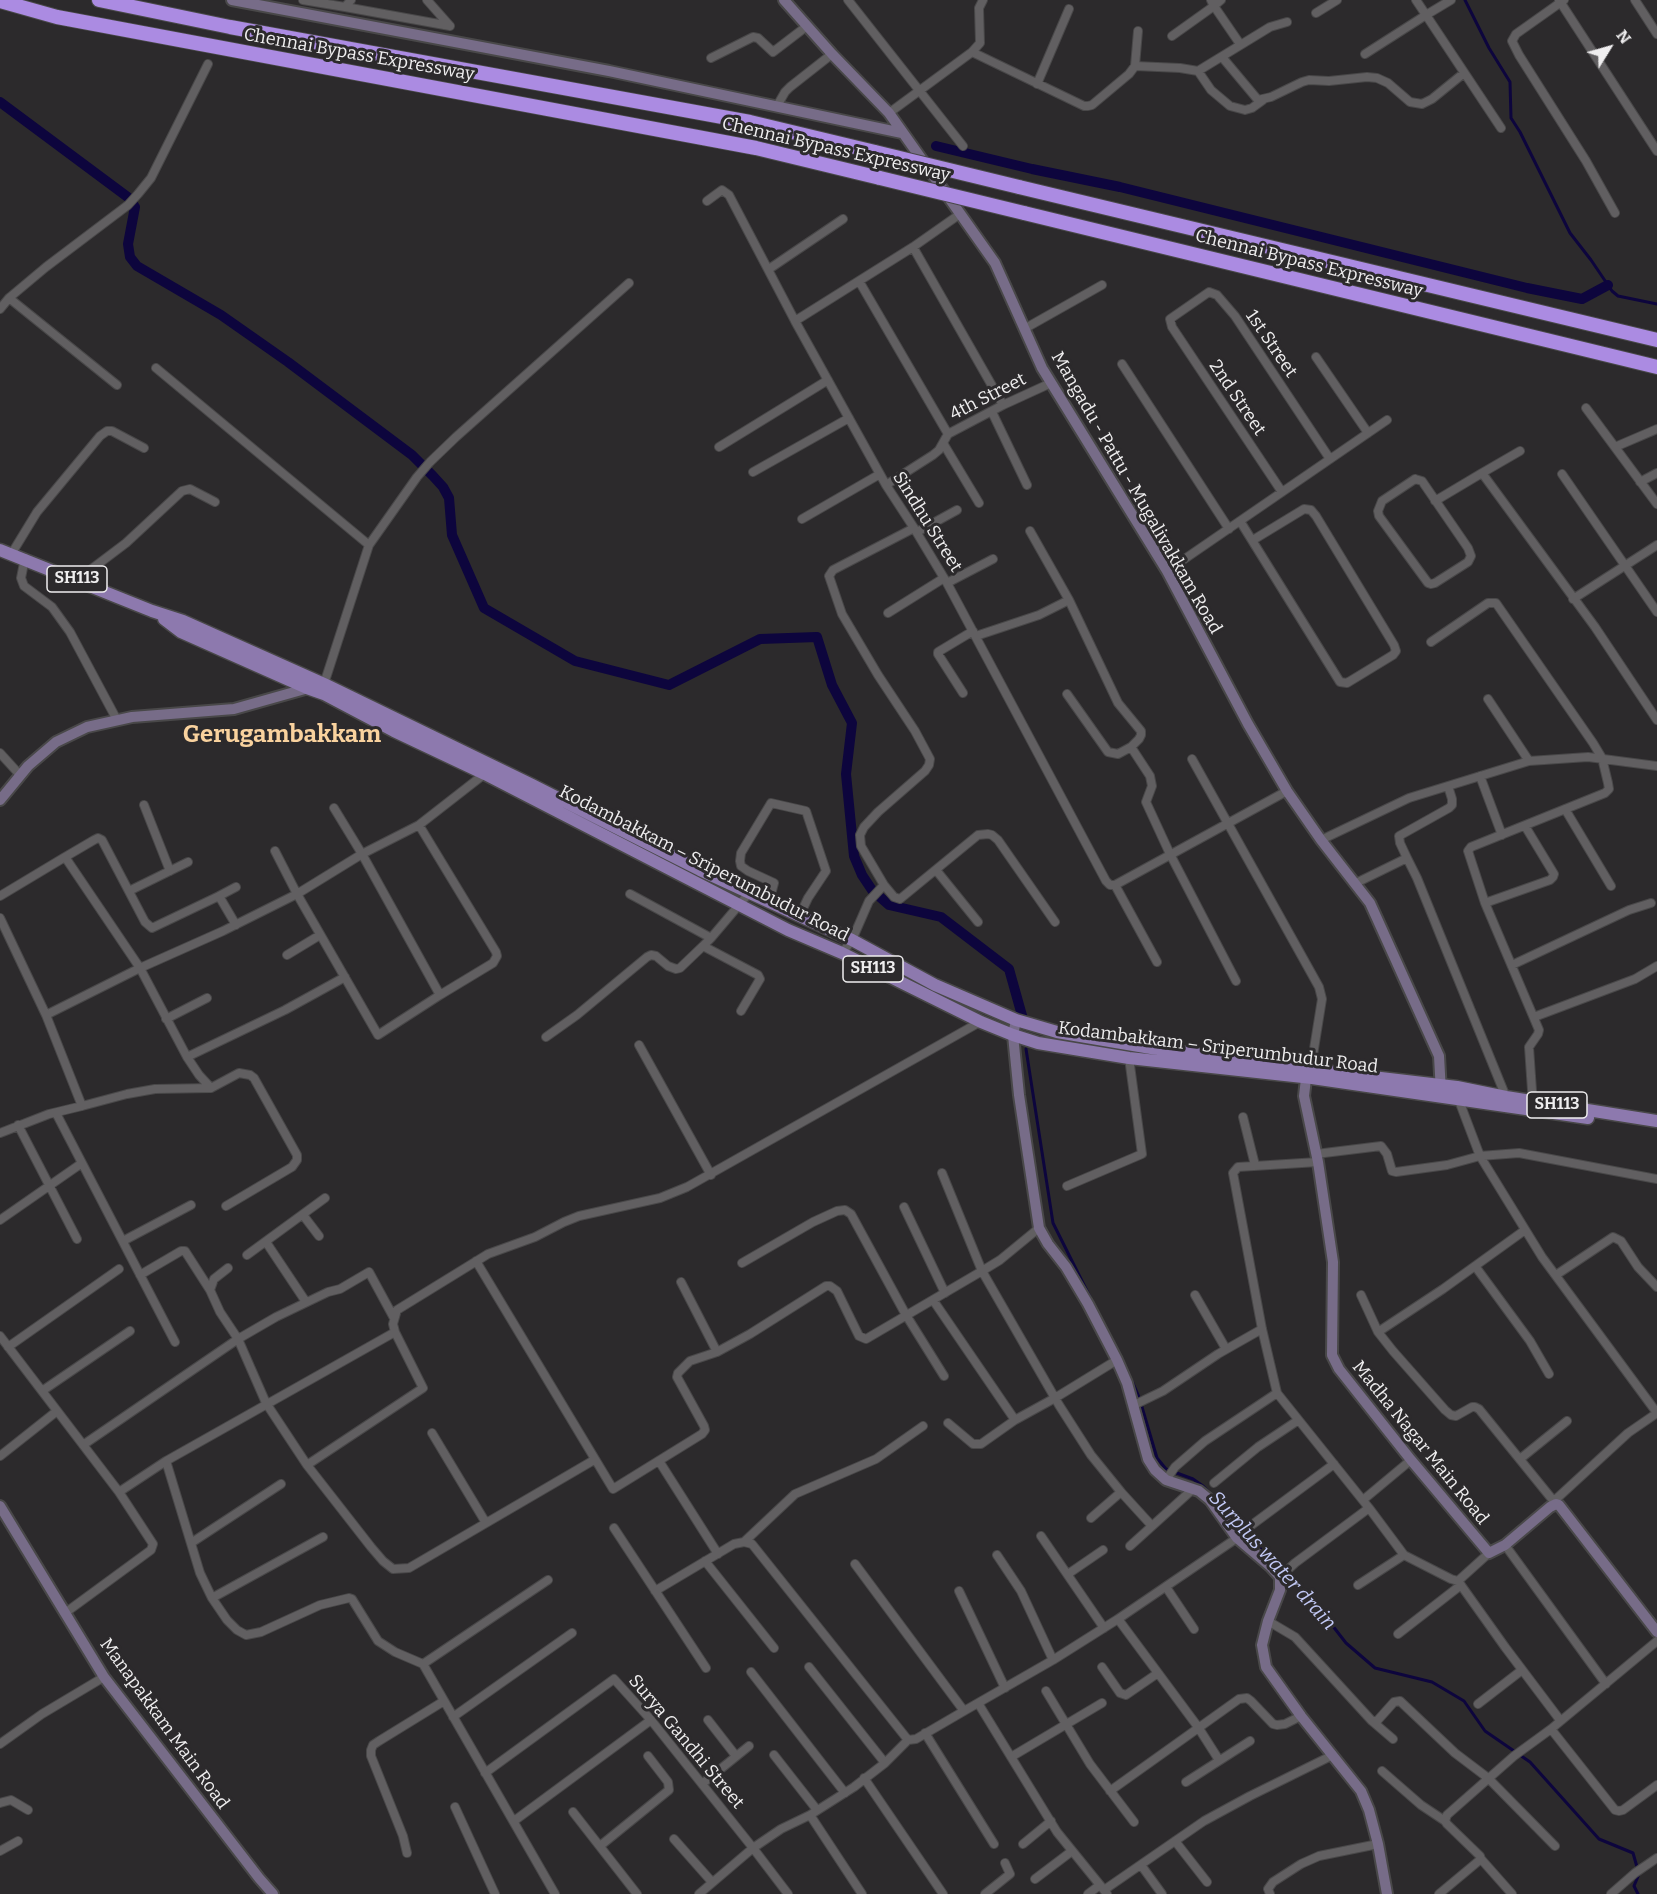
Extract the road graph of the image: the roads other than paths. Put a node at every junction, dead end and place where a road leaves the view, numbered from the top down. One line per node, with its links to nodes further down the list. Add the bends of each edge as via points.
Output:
1 (99, 0): 59 (highway, Chennai Bypass Expressway, bridge, via 750,122)
2 (232, 0): 15 (street)
3 (303, 0): 16 (street)
4 (427, 0): 16 (street, via 450,26)
5 (784, 0): 22 (street, Mangadu - Pattu - Mugalivakkam Road)
6 (848, 0): 37 (street)
7 (983, 0): 27 (street, via 979,8 980,43)
8 (1221, 0): 17 (street)
9 (1337, 0): 19 (street)
10 (1416, 0): 20 (street)
11 (1451, 0): 20 (street)
12 (1635, 0): 24 (street)
13 (0, 1): 62 (highway, Chennai Bypass Expressway, bridge, via 57,17 756,148)
14 (1561, 1): 44 (street); 46 (street, via 1512,41)
15 (252, 2): 39 (street)
16 (348, 3)
17 (1212, 3): 25 (street); 26 (street)
18 (1069, 9): 36 (street)
19 (1316, 13)
20 (1426, 15): 29 (street); 35 (street)
21 (1287, 22): 26 (street)
22 (807, 26): 28 (street, Mangadu - Pattu - Mugalivakkam Road); 31 (street, via 773,52 753,37)
23 (1138, 31): 33 (street)
24 (1657, 34)
25 (1172, 36)
26 (1240, 44): 30 (street)
27 (972, 52): 36 (street); 37 (street)
28 (832, 54): 39 (street, via 785,92); 40 (street, Mangadu - Pattu - Mugalivakkam Road)
29 (1365, 54)
30 (1222, 57): 34 (street); 38 (street, via 1253,96)
31 (711, 58)
32 (208, 64): 54 (street, via 151,178 138,194)
33 (1135, 66): 34 (street); 36 (street, via 1088,106)
34 (1198, 71): 38 (street, via 1211,90 1237,109 1252,108)
35 (1464, 73): 38 (street, via 1422,104 1410,102 1388,82 1367,77 1302,82); 41 (street)
36 (1037, 84)
37 (921, 92): 40 (street); 43 (street)
38 (1263, 100)
39 (777, 106): 42 (street)
40 (889, 114): 42 (street, Mangadu - Pattu - Mugalivakkam Road)
41 (1501, 128)
42 (902, 133): 47 (street, Mangadu - Pattu - Mugalivakkam Road)
43 (963, 146)
44 (1657, 151)
45 (707, 201): 50 (street, Sindhu Street, via 718,191 725,191)
46 (1615, 213)
47 (960, 214): 49 (street); 58 (street, Mangadu - Pattu - Mugalivakkam Road, via 995,263)
48 (843, 219): 50 (street)
49 (913, 247): 51 (street); 67 (street)
50 (769, 269): 57 (street, Sindhu Street)
51 (859, 281): 57 (street); 74 (street)
52 (629, 283): 101 (street, via 430,462)
53 (1102, 285): 58 (street)
54 (9, 298): 55 (street); 66 (street)
55 (0, 309)
56 (1170, 319): 80 (street, 1st Street, via 1209,292 1217,295 1255,344); 89 (street, 2nd Street)
57 (795, 321): 64 (street, Sindhu Street)
58 (1024, 329): 65 (street, Mangadu - Pattu - Mugalivakkam Road)
59 (1657, 340)
60 (1316, 357): 73 (street)
61 (1122, 364): 97 (street)
62 (1657, 367)
63 (156, 368): 101 (street)
64 (828, 380): 70 (street, Sindhu Street); 76 (street)
65 (1051, 383): 67 (street, 4th Street); 107 (street, Mangadu - Pattu - Mugalivakkam Road)
66 (117, 385)
67 (1004, 405): 69 (street, 4th Street)
68 (1586, 408): 77 (street)
69 (992, 412): 74 (street, 4th Street); 88 (street)
70 (849, 418): 81 (street); 84 (street, Sindhu Street)
71 (1387, 420): 73 (street)
72 (1657, 429): 77 (street)
73 (1368, 433): 80 (street)
74 (948, 434): 75 (street, 4th Street)
75 (943, 443): 87 (street, 4th Street, via 933,455); 92 (street)
76 (719, 447)
77 (1615, 447): 86 (street)
78 (144, 448): 103 (street, via 112,431 100,436)
79 (1520, 451): 82 (street)
80 (1330, 459): 89 (street)
81 (753, 472)
82 (1482, 473): 90 (street); 110 (street)
83 (1657, 473): 86 (street)
84 (880, 474): 87 (street, Sindhu Street); 95 (street)
85 (1562, 474): 106 (street)
86 (1640, 482): 93 (street)
87 (886, 484): 98 (street, Sindhu Street)
88 (1027, 485)
89 (1282, 492): 96 (street)
90 (1435, 501): 90 (street, via 1422,481 1415,479 1382,501 1378,511 1431,584 1468,562 1471,556)
91 (215, 502): 108 (street, via 190,489 182,491 126,543)
92 (979, 502)
93 (1657, 504)
94 (957, 510): 98 (street)
95 (802, 519)
96 (1240, 521): 97 (street); 100 (street)
97 (1229, 529): 107 (street)
98 (916, 530): 109 (street, Sindhu Street); 156 (street, via 832,570 830,576 842,614 930,759 925,771 878,812 860,835 861,846)
99 (1030, 531): 111 (street)
100 (1253, 540): 100 (street, via 1304,509 1311,510 1394,645 1393,655 1347,683 1340,682)
101 (369, 545): 117 (street)
102 (1657, 545): 106 (street)
103 (6, 551): 104 (main road, Kodambakkam – Sriperumbudur Road / SH113)
104 (25, 558): 108 (main road, Kodambakkam – Sriperumbudur Road / SH113); 122 (street, via 21,578 24,586 52,607 70,632)
105 (993, 559): 109 (street)
106 (1625, 564): 110 (street); 113 (street)
107 (1167, 571): 134 (street, Mangadu - Pattu - Mugalivakkam Road)
108 (77, 579): 112 (main road, Kodambakkam – Sriperumbudur Road / SH113)
109 (946, 580): 114 (street); 115 (street, Sindhu Street)
110 (1573, 599): 123 (street)
111 (1069, 600): 115 (street, via 1039,615); 124 (street, via 1118,703 1141,731)
112 (152, 611): 117 (main road, Kodambakkam – Sriperumbudur Road / SH113); 118 (main road, Kodambakkam – Sriperumbudur Road / SH113, via 181,632)
113 (1657, 612)
114 (888, 613)
115 (974, 633): 119 (street, via 938,652); 153 (street, Sindhu Street, via 1106,881)
116 (1431, 642): 126 (street, via 1488,603 1496,603)
117 (324, 684): 118 (street); 130 (main road, Kodambakkam – Sriperumbudur Road / SH113)
118 (307, 688): 122 (street, via 234,709); 130 (main road, Kodambakkam – Sriperumbudur Road / SH113, via 394,731)
119 (963, 693)
120 (1067, 694): 124 (street, via 1108,752 1118,754)
121 (1488, 699): 128 (street)
122 (117, 720): 131 (street, via 87,727 56,742)
123 (1657, 720)
124 (1131, 747): 146 (street, via 1150,776 1152,786 1146,802)
125 (0, 753): 131 (street)
126 (1602, 758): 128 (street); 129 (street); 138 (street, via 1608,791)
127 (1192, 759): 139 (street)
128 (1529, 761): 132 (street)
129 (1657, 766)
130 (489, 771): 140 (street); 158 (main road, Kodambakkam – Sriperumbudur Road / SH113, via 532,785); 166 (main road, Kodambakkam – Sriperumbudur Road / SH113)
131 (20, 775): 135 (street)
132 (1480, 776): 133 (street); 142 (street)
133 (1448, 786): 143 (street, via 1409,798); 148 (street, via 1452,805 1400,836)
134 (1287, 791): 139 (street); 143 (street, Mangadu - Pattu - Mugalivakkam Road)
135 (0, 800)
136 (144, 805): 151 (street)
137 (334, 808): 145 (street)
138 (1565, 808): 141 (street); 155 (street)
139 (1228, 824): 146 (street); 197 (street, via 1319,987 1322,999)
140 (419, 825): 145 (street); 184 (street, via 497,956 494,963)
141 (1525, 826): 142 (street); 164 (street, via 1553,877)
142 (1502, 835): 164 (street, via 1468,850)
143 (1321, 840): 152 (street, Mangadu - Pattu - Mugalivakkam Road)
144 (275, 851): 159 (street)
145 (363, 854): 159 (street); 184 (street)
146 (1170, 854): 153 (street); 183 (street)
147 (66, 857): 157 (street, via 98,838 102,840); 161 (street); 181 (street)
148 (1407, 858): 152 (street); 201 (street)
149 (188, 862): 151 (street)
150 (936, 870): 156 (street, via 900,899); 169 (street); 170 (street, via 978,836 992,835)
151 (170, 871): 157 (street)
152 (1356, 883): 199 (street, Mangadu - Pattu - Mugalivakkam Road, via 1370,903 1439,1056)
153 (1115, 885): 178 (street, Sindhu Street)
154 (236, 886): 162 (street)
155 (1611, 886)
156 (882, 887): 174 (street, via 869,901)
157 (129, 891): 162 (street, via 152,928)
158 (750, 892): 163 (main road, Kodambakkam – Sriperumbudur Road / SH113); 166 (street)
159 (297, 894): 171 (street); 172 (street)
160 (630, 894): 173 (street)
161 (0, 896)
162 (219, 896): 171 (street)
163 (769, 902): 167 (main road, Kodambakkam – Sriperumbudur Road / SH113); 167 (street, via 774,883 741,866 741,853 771,804 806,811 826,871)
164 (1485, 903): 179 (street)
165 (1651, 903): 179 (street)
166 (740, 905): 173 (street); 176 (main road, Kodambakkam – Sriperumbudur Road / SH113)
167 (799, 917): 174 (main road, Kodambakkam – Sriperumbudur Road / SH113)
168 (0, 918): 187 (street)
169 (978, 922)
170 (1055, 922)
171 (236, 925): 181 (street)
172 (320, 935): 177 (street); 182 (street)
173 (711, 938): 175 (street)
174 (852, 940): 176 (street); 190 (main road, Kodambakkam – Sriperumbudur Road / SH113, via 935,985)
175 (703, 946): 186 (street, via 759,976); 193 (street, via 676,969 656,956 647,957)
176 (842, 953): 191 (main road, Kodambakkam – Sriperumbudur Road / SH113)
177 (287, 955)
178 (1157, 962)
179 (1512, 965): 188 (street)
180 (1657, 966): 188 (street, via 1635,979)
181 (140, 968): 187 (street); 189 (street)
182 (345, 977): 184 (street, via 378,1035); 195 (street)
183 (1236, 981)
184 (440, 995)
185 (207, 998): 189 (street)
186 (741, 1011)
187 (46, 1015): 203 (street)
188 (1534, 1017): 202 (street, via 1539,1030 1529,1047)
189 (166, 1019): 195 (street)
190 (1016, 1020): 192 (street); 197 (main road, Kodambakkam – Sriperumbudur Road / SH113, via 1058,1032)
191 (981, 1022): 192 (main road, Kodambakkam – Sriperumbudur Road / SH113); 215 (street)
192 (1013, 1035): 196 (main road, Kodambakkam – Sriperumbudur Road / SH113); 225 (street)
193 (546, 1037)
194 (639, 1045): 215 (street)
195 (187, 1058): 198 (street)
196 (1129, 1058): 197 (main road, Kodambakkam – Sriperumbudur Road / SH113); 218 (street, via 1142,1154)
197 (1306, 1074): 199 (main road, Kodambakkam – Sriperumbudur Road / SH113); 211 (street, Madha Nagar Main Road, via 1305,1096)
198 (211, 1088): 203 (street, via 155,1089); 221 (street, via 239,1073 254,1078 297,1155 292,1167)
199 (1441, 1090): 200 (main road, Kodambakkam – Sriperumbudur Road / SH113)
200 (1457, 1092): 201 (main road, Kodambakkam – Sriperumbudur Road / SH113); 202 (main road, Kodambakkam – Sriperumbudur Road / SH113); 210 (street)
201 (1506, 1097): 202 (main road, Kodambakkam – Sriperumbudur Road / SH113)
202 (1533, 1105): 206 (main road, Kodambakkam – Sriperumbudur Road / SH113); 208 (main road, Kodambakkam – Sriperumbudur Road / SH113)
203 (82, 1106): 204 (street)
204 (56, 1113): 207 (street); 212 (street)
205 (1243, 1117): 213 (street)
206 (1657, 1121)
207 (18, 1125): 209 (street); 217 (street)
208 (1657, 1129)
209 (0, 1132)
210 (1480, 1156): 211 (street, via 1396,1172 1381,1146); 216 (street, via 1532,1154); 226 (street)
211 (1317, 1158): 213 (street); 280 (street, Madha Nagar Main Road, via 1333,1262 1332,1355)
212 (82, 1163): 217 (street); 229 (street)
213 (1255, 1165): 250 (street, via 1238,1167 1233,1177)
214 (942, 1173): 237 (street)
215 (711, 1175): 232 (street, via 660,1198 579,1216)
216 (1657, 1179)
217 (50, 1185): 224 (street); 228 (street)
218 (1067, 1186)
219 (325, 1198): 223 (street)
220 (191, 1205): 229 (street)
221 (226, 1206)
222 (904, 1207): 243 (street)
223 (303, 1215): 227 (street); 230 (street)
224 (1, 1216)
225 (1039, 1228): 237 (street); 260 (street, via 1088,1304)
226 (1525, 1230): 234 (street); 239 (street)
227 (319, 1236)
228 (77, 1239)
229 (123, 1240): 238 (street)
230 (266, 1242): 231 (street); 247 (street)
231 (247, 1255)
232 (476, 1261): 249 (street, via 397,1311); 279 (street)
233 (742, 1263): 248 (street, via 813,1222 845,1210 851,1214)
234 (1474, 1266): 253 (street); 261 (street, via 1530,1341)
235 (228, 1268): 242 (street, via 214,1279)
236 (119, 1269): 257 (street)
237 (982, 1271): 243 (street); 265 (street)
238 (140, 1275): 242 (street, via 185,1251); 256 (street)
239 (1556, 1275): 241 (street, via 1613,1237 1621,1241); 269 (street)
240 (681, 1282): 259 (street)
241 (1657, 1287)
242 (210, 1290): 255 (street)
243 (945, 1293): 246 (street)
244 (1195, 1295): 258 (street)
245 (1361, 1295): 253 (street)
246 (933, 1300): 248 (street); 270 (street)
247 (306, 1302): 249 (street, via 369,1272); 255 (street)
248 (906, 1315): 259 (street, via 862,1339 837,1291 826,1286); 262 (street)
249 (394, 1318): 252 (street)
250 (1262, 1329): 258 (street); 264 (street)
251 (130, 1331): 263 (street)
252 (395, 1332): 266 (street); 284 (street, via 423,1388)
253 (1378, 1332): 278 (street, via 1445,1410 1456,1416 1475,1407)
254 (0, 1336): 257 (street)
255 (238, 1339): 266 (street); 276 (street)
256 (175, 1342)
257 (8, 1347): 263 (street)
258 (1226, 1349): 267 (street)
259 (717, 1352): 282 (street, via 690,1361 677,1377 705,1430)
260 (1117, 1360): 265 (street); 267 (street)
261 (1549, 1374)
262 (944, 1376)
263 (42, 1391): 268 (street)
264 (1277, 1393): 271 (street); 285 (street, via 1205,1441)
265 (1055, 1398): 270 (street); 290 (street, via 1091,1455)
266 (266, 1403): 281 (street); 284 (street)
267 (1139, 1403): 285 (street, via 1148,1459 1155,1470)
268 (57, 1411): 276 (street); 277 (street)
269 (1657, 1413): 292 (street, via 1621,1439)
270 (1015, 1420): 273 (street, via 976,1445)
271 (1297, 1421): 283 (street); 286 (street)
272 (1567, 1421): 278 (street)
273 (948, 1423)
274 (923, 1426): 303 (street, via 876,1459 795,1494)
275 (432, 1434): 296 (street)
276 (83, 1445): 289 (street)
277 (0, 1456)
278 (1520, 1459): 292 (street)
279 (594, 1460): 282 (street, via 613,1489); 296 (street)
280 (1411, 1460): 291 (street); 308 (street, Madha Nagar Main Road)
281 (166, 1461): 289 (street); 304 (street)
282 (659, 1461): 309 (street)
283 (1334, 1464): 291 (street); 298 (street)
284 (307, 1465): 296 (street, via 382,1561 393,1569 409,1568)
285 (1167, 1477): 288 (street)
286 (1214, 1483)
287 (281, 1484): 304 (street)
288 (1192, 1489): 297 (street); 302 (street, via 1210,1500)
289 (119, 1491): 323 (street, via 153,1544)
290 (1121, 1492): 295 (street); 297 (street)
291 (1362, 1500): 294 (street)
292 (1555, 1503): 305 (street); 328 (street, via 1566,1512)
293 (0, 1506): 323 (street, Manapakkam Main Road)
294 (1369, 1508): 311 (street); 315 (street)
295 (1091, 1518)
296 (486, 1523)
297 (1152, 1526): 306 (street)
298 (1249, 1527)
299 (614, 1528): 320 (street)
300 (1041, 1536): 314 (street)
301 (323, 1537): 322 (street)
302 (1237, 1538): 315 (street); 319 (street)
303 (744, 1542): 309 (street); 361 (street, via 758,1550)
304 (191, 1543): 322 (street)
305 (1504, 1545): 308 (street); 342 (street)
306 (1130, 1546)
307 (1103, 1551): 314 (street)
308 (1489, 1553): 317 (street)
309 (718, 1554): 312 (street)
310 (997, 1555): 333 (street, via 1021,1591)
311 (1404, 1555): 317 (street); 318 (street)
312 (705, 1562): 320 (street); 332 (street)
313 (855, 1564): 349 (street)
314 (1068, 1574): 326 (street)
315 (1283, 1574): 325 (street)
316 (548, 1580): 334 (street)
317 (1459, 1583): 330 (street); 338 (street)
318 (1358, 1585)
319 (1166, 1587): 324 (street); 327 (street)
320 (655, 1590): 337 (street)
321 (959, 1591): 343 (street)
322 (212, 1598): 334 (street, via 227,1620 246,1635 320,1605 349,1598 378,1641)
323 (65, 1613): 341 (street, Manapakkam Main Road)
324 (1119, 1619): 326 (street); 340 (street)
325 (1268, 1621): 350 (street, via 1262,1645 1266,1667); 355 (street, via 1295,1637)
326 (1104, 1628): 333 (street)
327 (1194, 1629)
328 (1657, 1632)
329 (572, 1633): 351 (street)
330 (1398, 1634)
331 (1657, 1641): 342 (street)
332 (774, 1648)
333 (1053, 1660): 343 (street)
334 (423, 1664): 345 (street)
335 (809, 1667): 371 (street)
336 (1102, 1667): 340 (street, via 1120,1693 1126,1695)
337 (706, 1668)
338 (1522, 1670): 348 (street); 354 (street)
339 (751, 1672): 380 (street)
340 (1158, 1672): 357 (street)
341 (104, 1677): 363 (street); 411 (street, Manapakkam Main Road)
342 (1606, 1684): 354 (street)
343 (1005, 1688): 346 (street)
344 (1046, 1691): 356 (street)
345 (444, 1701): 351 (street); 402 (street, via 373,1745 371,1750)
346 (978, 1703): 349 (street); 369 (street)
347 (1102, 1703): 356 (street)
348 (1478, 1704)
349 (964, 1711): 359 (street)
350 (1301, 1716): 357 (street, via 1285,1724 1273,1724 1243,1697); 366 (street)
351 (453, 1717): 373 (street)
352 (651, 1720): 373 (street, Surya Gandhi Street, via 614,1679); 377 (street, Surya Gandhi Street); 387 (street)
353 (708, 1720): 368 (street)
354 (1560, 1720): 358 (street)
355 (1372, 1721): 360 (street); 375 (street, via 1400,1701)
356 (1066, 1725): 369 (street); 379 (street)
357 (1198, 1727): 370 (street); 379 (street)
358 (1551, 1729): 375 (street); 378 (street, via 1615,1810 1623,1810)
359 (925, 1733): 361 (street); 394 (street)
360 (1393, 1739)
361 (908, 1740): 371 (street)
362 (1250, 1741): 370 (street)
363 (0, 1744)
364 (749, 1746): 368 (street)
365 (774, 1755): 384 (street)
366 (1333, 1755): 393 (street, via 1204,1821); 396 (street, via 1361,1791)
367 (648, 1756): 397 (street, via 669,1782 669,1790)
368 (736, 1756): 377 (street)
369 (1011, 1757): 388 (street)
370 (1219, 1761): 376 (street)
371 (885, 1763): 374 (street)
372 (1382, 1771): 389 (street)
373 (485, 1773): 387 (street)
374 (864, 1778): 380 (street); 418 (street)
375 (1488, 1778): 389 (street); 398 (street)
376 (1186, 1782)
377 (702, 1784): 399 (street, Surya Gandhi Street)
378 (1657, 1785)
379 (1110, 1791): 390 (street)
380 (845, 1793): 384 (street)
381 (0, 1803): 383 (street, via 11,1800)
382 (455, 1807): 412 (street)
383 (28, 1810)
384 (818, 1810): 386 (street)
385 (573, 1812): 397 (street)
386 (810, 1815): 399 (street); 417 (street)
387 (514, 1821): 413 (street)
388 (1051, 1821): 395 (street); 401 (street)
389 (1444, 1821): 404 (street)
390 (1134, 1822)
391 (674, 1839): 409 (street)
392 (18, 1841): 400 (street)
393 (1175, 1841): 406 (street); 408 (street)
394 (994, 1844)
395 (1023, 1844)
396 (1378, 1844): 422 (street, via 1319,1856 1301,1864 1273,1882 1268,1889); 423 (street)
397 (600, 1846): 414 (street)
398 (1556, 1846)
399 (753, 1848): 409 (street); 416 (street, Surya Gandhi Street)
400 (0, 1851)
401 (1072, 1851): 407 (street); 410 (street)
402 (407, 1853)
403 (1657, 1858): 426 (street)
404 (1481, 1859): 424 (street); 425 (street)
405 (1005, 1863): 419 (street, via 1010,1874)
406 (1141, 1865): 410 (street); 421 (street)
407 (1035, 1879)
408 (1207, 1882)
409 (710, 1888): 415 (street)
410 (1104, 1890): 420 (street)
411 (273, 1894)
412 (495, 1894)
413 (555, 1894)
414 (637, 1894)
415 (699, 1894)
416 (788, 1894)
417 (862, 1894)
418 (943, 1894)
419 (985, 1894)
420 (1088, 1894)
421 (1162, 1894)
422 (1270, 1894)
423 (1386, 1894)
424 (1439, 1894)
425 (1512, 1894)
426 (1611, 1894)

